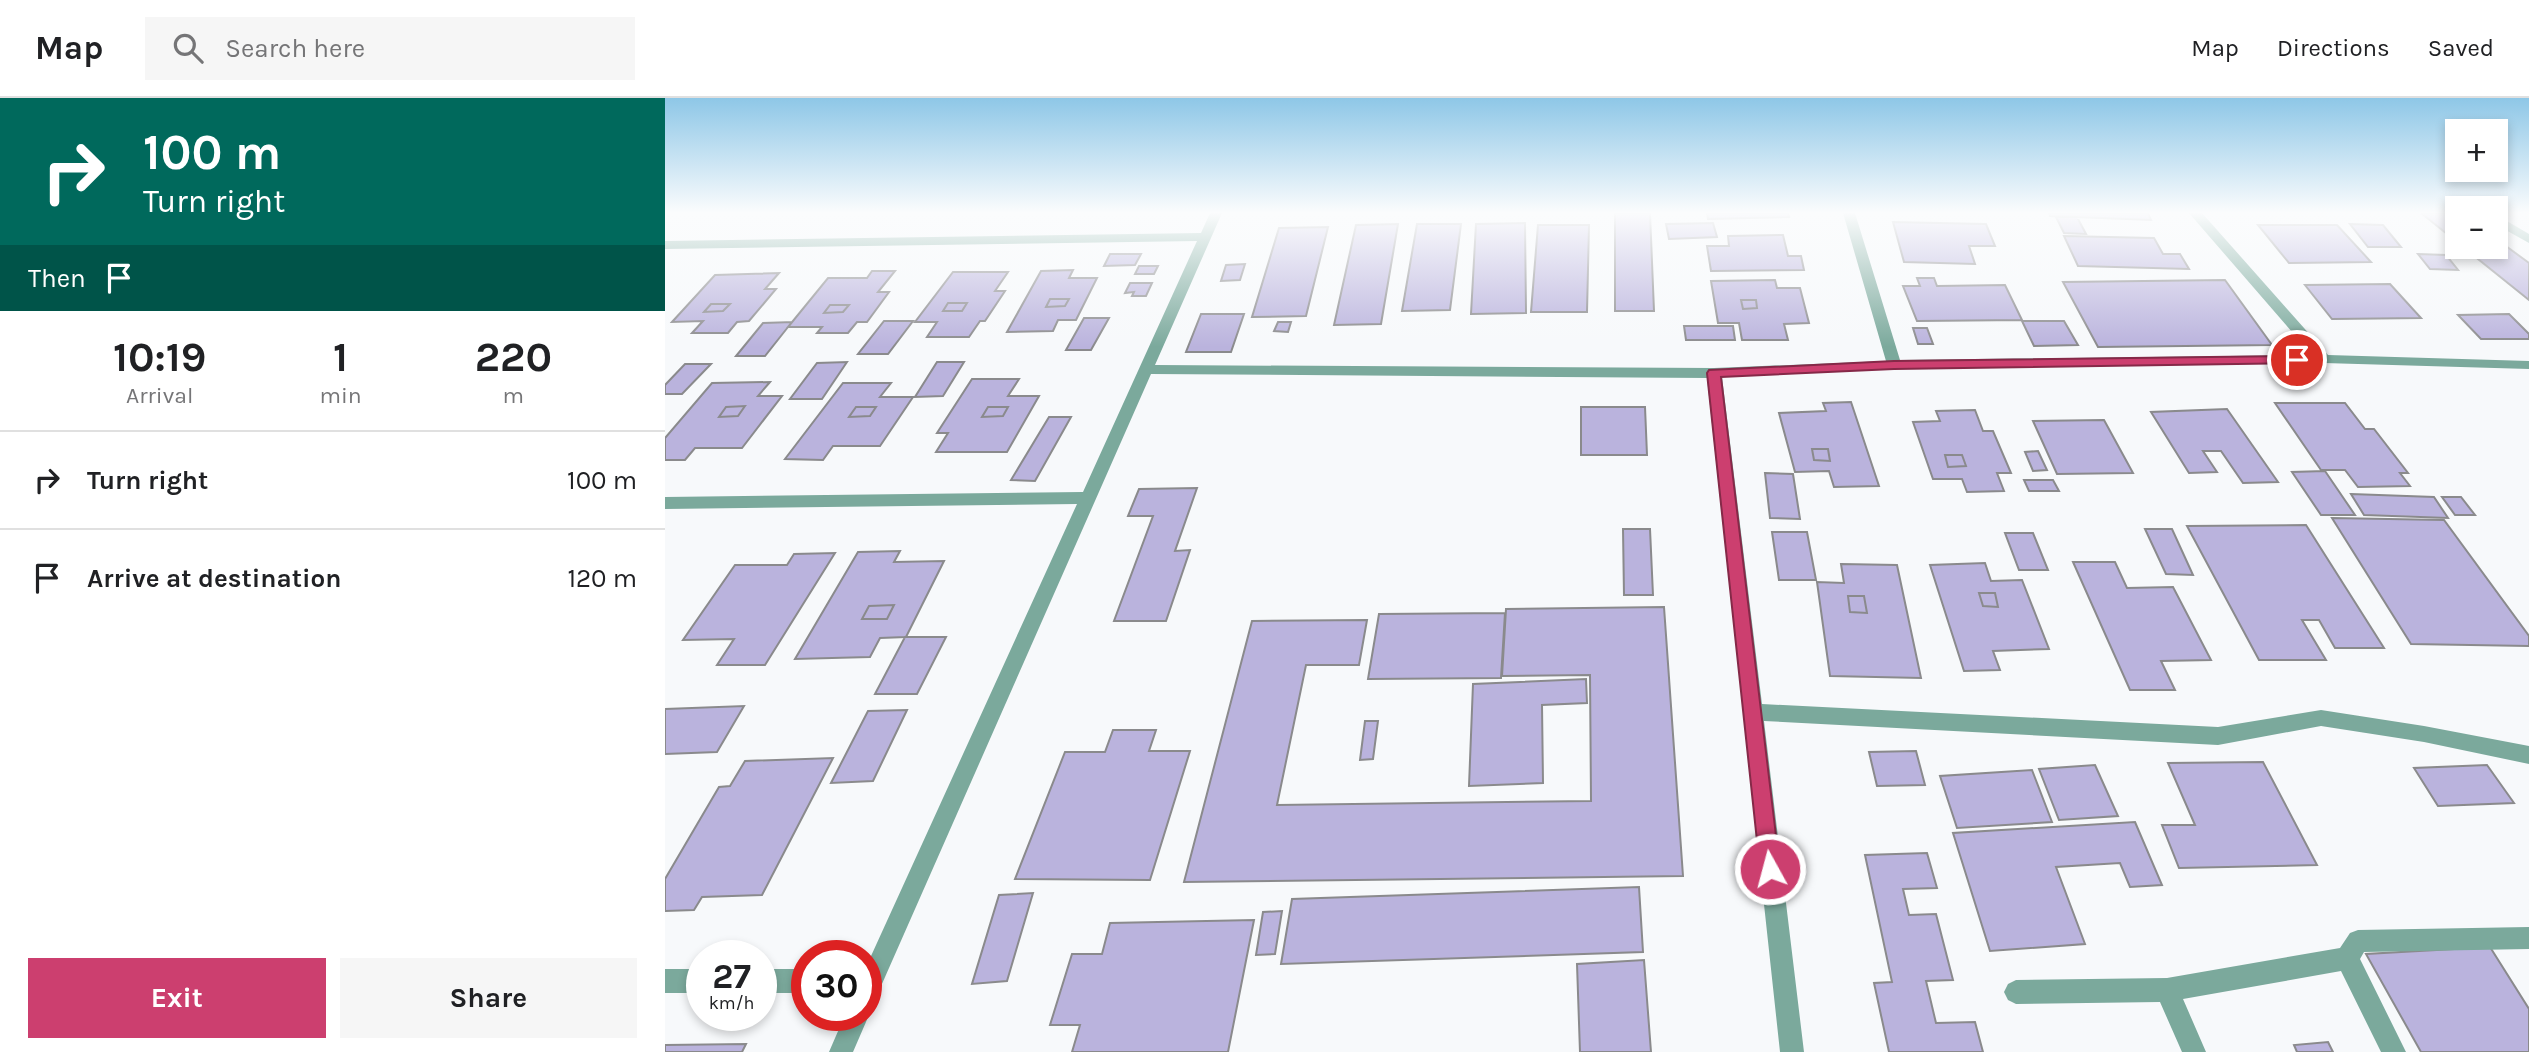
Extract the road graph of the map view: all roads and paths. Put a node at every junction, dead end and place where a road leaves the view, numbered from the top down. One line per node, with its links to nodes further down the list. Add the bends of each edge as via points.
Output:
1 (1198, 258): 7 (street)
2 (1862, 258): 5 (street)
3 (2234, 258): 4 (street)
4 (2324, 359): 5 (street); 6 (street)
5 (1894, 365): 8 (street)
6 (2529, 365)
7 (1146, 369): 8 (street); 9 (street)
8 (1714, 373): 11 (street)
9 (1090, 498): 10 (street); 14 (street)
10 (665, 503)
11 (1751, 712): 12 (street, via 2217,736 2321,719); 22 (street)
12 (2529, 755)
13 (2529, 938): 15 (street, via 2358,941)
14 (882, 954)
15 (2347, 958): 18 (street); 24 (street)
16 (665, 981): 17 (street)
17 (686, 981)
18 (2167, 989): 19 (street); 23 (street)
19 (2016, 992)
20 (850, 1031): 21 (street)
21 (841, 1052)
22 (1792, 1052)
23 (2194, 1052)
24 (2394, 1052)

